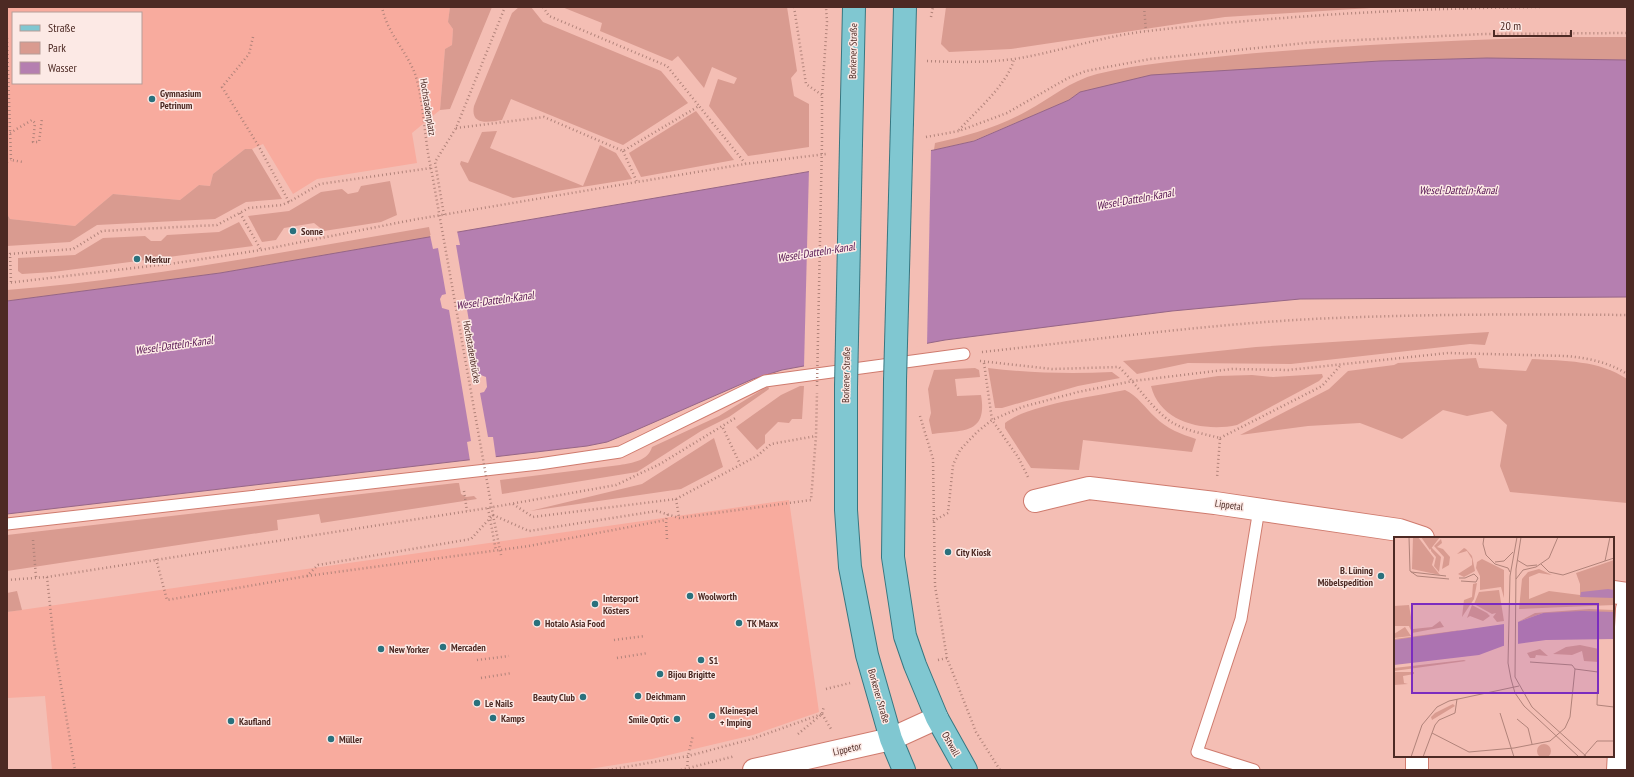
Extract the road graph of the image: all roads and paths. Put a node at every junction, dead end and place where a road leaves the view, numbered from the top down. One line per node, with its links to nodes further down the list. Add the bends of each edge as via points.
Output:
1 (382, 7): 29 (path, Hochstadenplatz, via 386,23 414,72 419,88)
2 (505, 7): 19 (path)
3 (543, 7): 17 (path, via 549,16 667,66)
4 (794, 7): 16 (path, via 806,84)
5 (826, 7): 16 (path)
6 (854, 7): 23 (main road, Borkener Straße)
7 (905, 7): 83 (main road, bridge, via 893,557 905,636)
8 (1144, 7): 10 (path)
9 (1542, 7): 10 (path, via 1481,7 1279,18)
10 (1146, 31): 14 (path)
11 (1627, 33): 20 (path, via 1485,34 1315,42 1150,59 1086,71 1068,78 1007,113)
12 (253, 37): 31 (path, via 249,54 222,88 258,145)
13 (7, 38): 21 (path)
14 (1014, 59): 15 (path, via 976,63); 20 (path, via 1012,69)
15 (924, 60)
16 (822, 95): 46 (path, bridge)
17 (699, 106): 24 (path); 28 (path)
18 (42, 118): 21 (path, via 40,142 33,142 35,124 32,120)
19 (456, 128): 24 (path, via 544,118); 33 (path, via 435,162)
20 (959, 131): 22 (path)
21 (10, 133): 25 (path)
22 (923, 138)
23 (842, 148): 28 (path); 85 (main road, Borkener Straße, bridge, via 846,510 850,567 867,655)
24 (623, 151): 30 (path)
25 (11, 160): 26 (path); 27 (path)
26 (7, 162)
27 (23, 162)
28 (745, 164): 30 (path)
29 (430, 168): 31 (path, via 342,183 320,184); 55 (path, Hochstadenbrücke, bridge)
30 (638, 182): 33 (path)
31 (289, 202): 32 (path, via 249,208)
32 (240, 213): 34 (path); 35 (path, via 217,225 102,231 73,248)
33 (444, 215): 34 (path)
34 (261, 250): 36 (path)
35 (8, 254): 36 (path)
36 (9, 283)
37 (1627, 314): 38 (path, via 1312,319 1206,327)
38 (964, 354): 39 (path); 60 (lane, via 765,381 620,452 539,464)
39 (984, 363): 42 (path, via 1052,369 1119,367); 44 (path)
40 (1340, 366): 41 (path, via 1448,353 1566,356 1601,361); 42 (path, via 1288,370 1232,369); 47 (path, via 1322,386)
41 (1627, 374)
42 (1134, 381): 44 (path, via 1022,407); 47 (path, via 1155,407 1172,422)
43 (919, 412): 59 (path, via 933,459)
44 (992, 420): 48 (path); 59 (path, via 960,450 953,465 948,513)
45 (723, 428): 49 (path)
46 (816, 436): 49 (path, via 771,444); 57 (path, via 811,500)
47 (1220, 438): 52 (path)
48 (1018, 457)
49 (740, 464): 50 (path)
50 (676, 499): 53 (path, via 533,517 513,503); 57 (path)
51 (1035, 501): 52 (street, Lippetal, via 1089,488)
52 (1215, 503): 54 (street, Lippetal)
53 (488, 508): 64 (path); 66 (path)
54 (1260, 509): 62 (street, Lippetal, via 1398,530); 96 (lane, via 1240,619 1197,752)
55 (493, 514): 56 (path, via 529,531 657,511); 65 (path, Hochstadenbrücke); 67 (path, via 471,538 318,565)
56 (668, 514): 57 (path); 58 (path)
57 (679, 518)
58 (666, 520): 63 (path); 64 (path)
59 (933, 520): 95 (path, via 935,586 947,658 976,732)
60 (31, 521): 61 (lane); 68 (path)
61 (7, 524)
62 (1420, 537)
63 (667, 539)
64 (496, 550): 67 (path)
65 (501, 555)
66 (156, 559): 67 (path, via 167,600); 69 (path)
67 (307, 576)
68 (36, 577): 69 (path); 70 (path)
69 (47, 577): 89 (path, via 54,643)
70 (7, 580)
71 (1614, 592): 72 (street)
72 (1627, 594)
73 (1627, 609): 98 (street)
74 (645, 636): 75 (path)
75 (614, 640)
76 (648, 653): 78 (path)
77 (509, 656): 79 (path)
78 (617, 658)
79 (477, 660)
80 (512, 673): 81 (path)
81 (481, 678)
82 (824, 706): 86 (path, via 822,714 752,739)
83 (937, 718): 85 (street, Lippetor); 94 (main road, Ostwall)
84 (693, 735): 86 (path)
85 (891, 738): 92 (street, Lippetor); 93 (main road)
86 (688, 756): 88 (path); 90 (path)
87 (1417, 757): 97 (street)
88 (688, 769): 91 (path)
89 (75, 770)
90 (608, 770)
91 (681, 770)
92 (754, 770)
93 (904, 770)
94 (966, 770)
95 (1000, 770)
96 (1254, 770)
97 (1417, 770)
98 (1618, 770)

